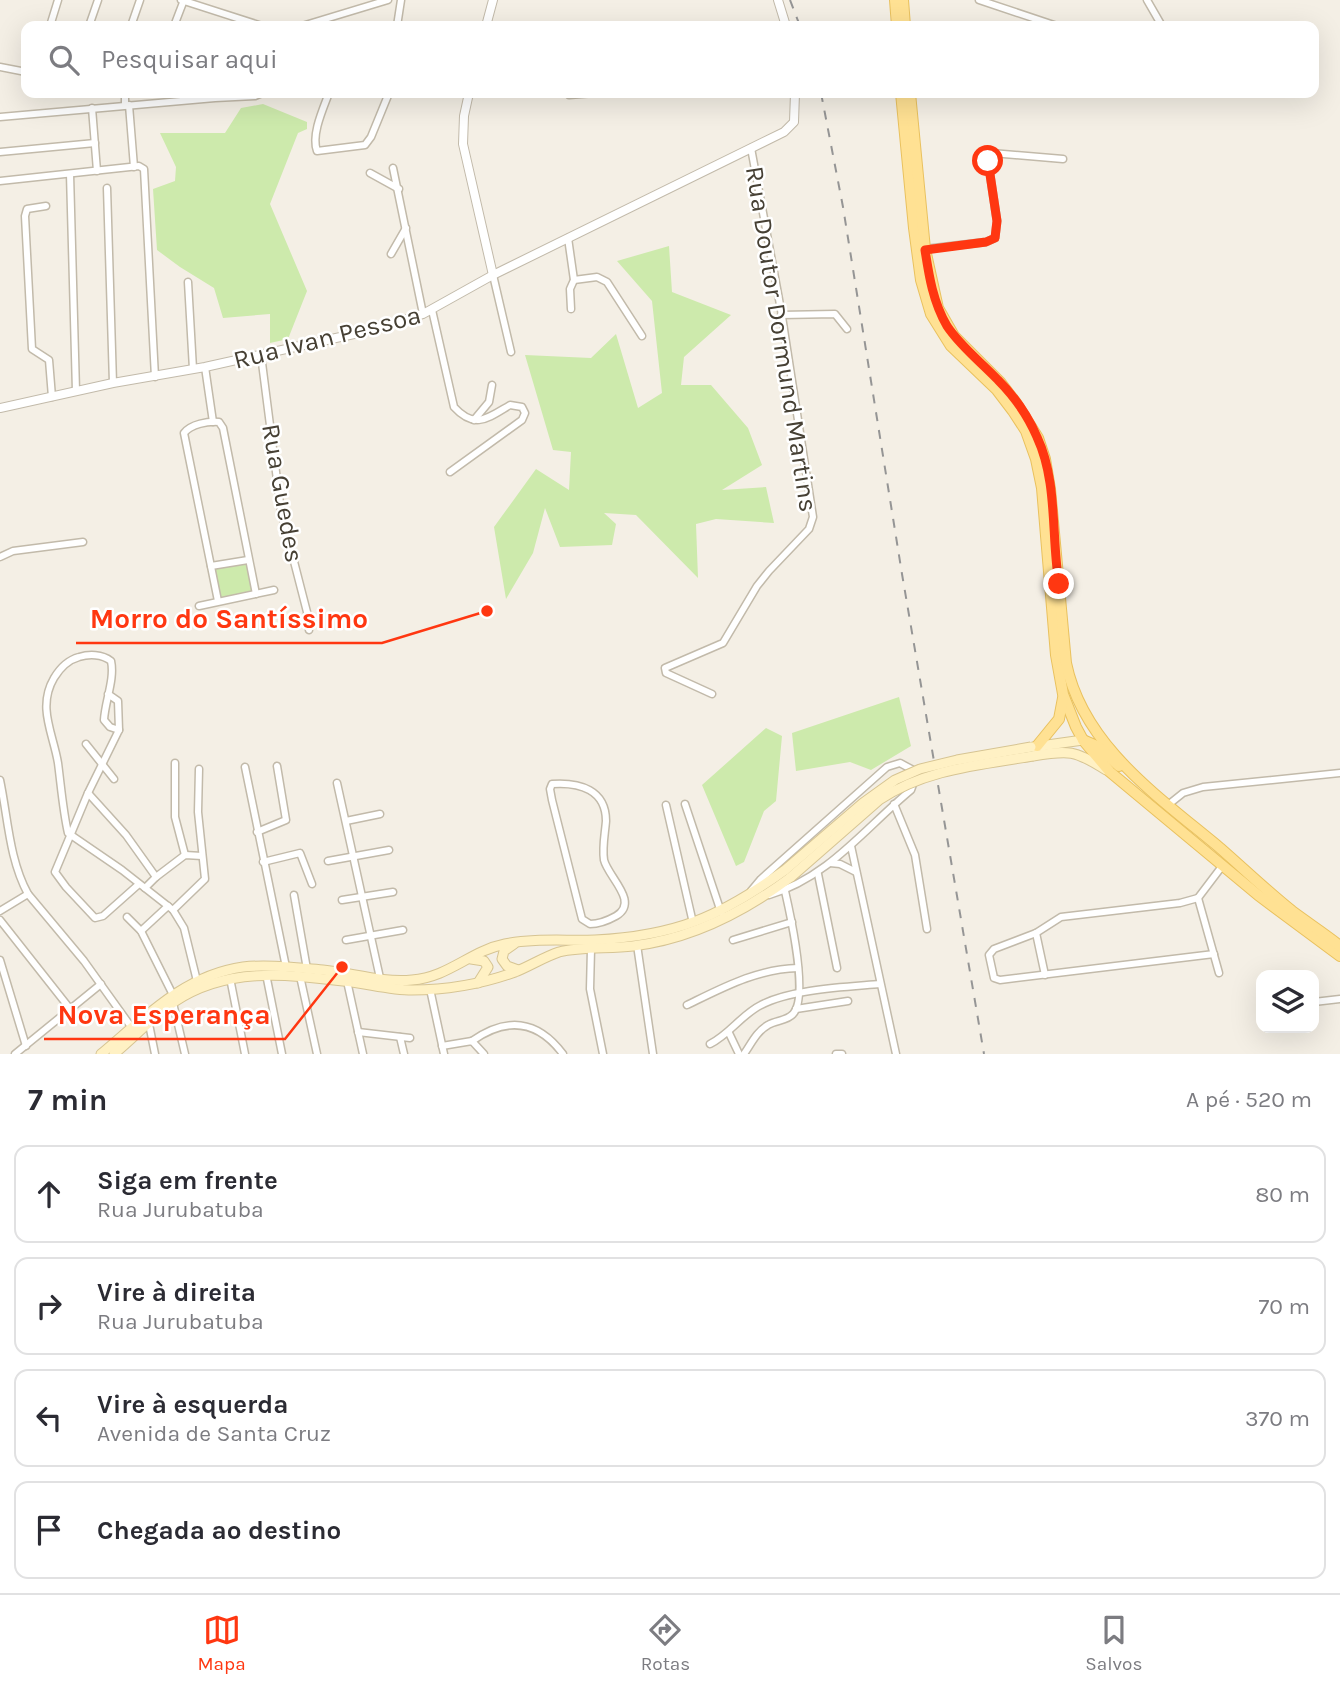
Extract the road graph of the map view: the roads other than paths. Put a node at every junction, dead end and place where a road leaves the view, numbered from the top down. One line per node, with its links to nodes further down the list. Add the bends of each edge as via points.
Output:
1 (58, 0): 13 (street)
2 (98, 0): 14 (street)
3 (140, 0): 15 (street)
4 (183, 0): 16 (street); 17 (street)
5 (388, 0): 18 (street)
6 (401, 0): 19 (street)
7 (493, 0): 20 (street)
8 (778, 0): 21 (street)
9 (895, 0): 22 (main road)
10 (903, 0): 23 (main road)
11 (979, 0): 24 (street)
12 (1147, 0): 25 (street)
13 (52, 21)
14 (91, 21)
15 (133, 21)
16 (176, 21)
17 (240, 21)
18 (319, 21)
19 (398, 21)
20 (487, 21)
21 (784, 21)
22 (897, 21)
23 (905, 21)
24 (1042, 21)
25 (1159, 21)
26 (0, 67): 27 (street)
27 (21, 71)
28 (126, 98): 36 (street)
29 (204, 98): 36 (street)
30 (327, 98): 31 (street, via 316,150 365,145)
31 (386, 98)
32 (468, 98): 56 (street, via 463,144)
33 (795, 98): 40 (street, Rua Ivan Pessoa, via 792,127)
34 (901, 98): 89 (main road, via 915,239 931,314 951,346 1013,411 1036,458)
35 (910, 98): 54 (main road)
36 (127, 105): 37 (street); 43 (street)
37 (92, 108): 38 (street); 39 (street)
38 (0, 117)
39 (94, 143): 41 (street); 45 (street)
40 (751, 148): 53 (street, Rua Ivan Pessoa); 62 (street, Rua Doutor Dormund Martins)
41 (0, 152)
42 (1063, 159): 54 (street, via 992,153 988,161 997,221 995,238)
43 (134, 167): 45 (street); 69 (street, via 144,169)
44 (394, 168): 50 (street)
45 (97, 171): 47 (street)
46 (370, 173): 50 (street)
47 (69, 174): 48 (street); 72 (street)
48 (0, 181)
49 (107, 188): 70 (street)
50 (399, 189): 52 (street)
51 (46, 206): 73 (street, via 27,209 25,216 33,349 49,360)
52 (406, 228): 55 (street); 61 (street)
53 (568, 238): 56 (street, Rua Ivan Pessoa); 57 (street)
54 (925, 250): 101 (main road, via 934,295 946,324 1009,392 1038,438 1050,489 1070,682 1086,717)
55 (391, 254)
56 (493, 275): 60 (street, Rua Ivan Pessoa); 65 (street)
57 (574, 280): 59 (street); 64 (street, via 597,277 607,282)
58 (188, 282): 68 (street)
59 (571, 309)
60 (432, 310): 61 (street, Rua Ivan Pessoa); 75 (street, via 451,400 458,411)
61 (423, 314): 66 (street, Rua Ivan Pessoa)
62 (781, 315): 63 (street, via 835,314); 88 (street, Rua Doutor Dormund Martins, via 813,523 757,586 723,643 664,668)
63 (847, 329)
64 (642, 336)
65 (511, 352)
66 (261, 355): 67 (street, Rua Ivan Pessoa); 86 (street, Rua Guedes, via 281,511)
67 (205, 368): 68 (street, Rua Ivan Pessoa); 76 (street)
68 (193, 369): 69 (street, Rua Ivan Pessoa)
69 (155, 377): 70 (street, Rua Ivan Pessoa)
70 (113, 383): 72 (street, Rua Ivan Pessoa)
71 (492, 386): 75 (street, via 489,402)
72 (76, 391): 73 (street, Rua Ivan Pessoa)
73 (52, 397): 74 (street, Rua Ivan Pessoa)
74 (0, 408)
75 (474, 420): 77 (street, via 488,418 510,405 522,407 525,413 522,420)
76 (213, 422): 80 (street, via 223,428); 81 (street, via 190,426 184,436)
77 (450, 472)
78 (83, 542): 79 (street, via 13,551)
79 (0, 557)
80 (248, 560): 81 (street); 83 (street)
81 (211, 566): 84 (street)
82 (274, 590): 83 (street)
83 (256, 594): 84 (street)
84 (218, 601): 85 (street)
85 (199, 606)
86 (309, 630)
87 (108, 694): 90 (street, via 118,701); 90 (street, via 104,720); 113 (street, via 110,661 90,656 62,667 47,696 46,713)
88 (712, 694)
89 (1063, 694): 91 (main road); 93 (main road, via 1059,719)
90 (119, 730): 94 (street)
91 (1083, 740): 93 (main road); 99 (main road); 101 (main road)
92 (86, 744): 94 (street)
93 (1034, 750): 99 (main road, via 1076,753); 124 (main road, bridge, via 919,779 894,790)
94 (103, 763): 102 (street); 105 (street)
95 (175, 763): 116 (street, via 175,817)
96 (277, 766): 112 (street, via 286,820)
97 (245, 767): 112 (street)
98 (200, 769): 117 (street)
99 (1110, 772): 122 (main road)
100 (1340, 773): 109 (street, via 1203,787 1183,793)
101 (1134, 776): 109 (main road)
102 (114, 779)
103 (0, 780): 131 (street, via 14,859)
104 (337, 783): 111 (street)
105 (88, 793): 113 (street); 126 (street)
106 (685, 804): 140 (street)
107 (894, 804): 114 (street); 133 (street, via 911,790 915,779 910,767 900,763 887,766); 146 (street, via 913,848)
108 (666, 806): 145 (street)
109 (1168, 806): 156 (main road)
110 (380, 814): 111 (street)
111 (346, 821): 118 (street)
112 (257, 832): 120 (street)
113 (69, 835): 128 (street); 128 (street, via 56,876 95,918)
114 (851, 846): 121 (street); 123 (street)
115 (389, 850): 118 (street)
116 (185, 855): 117 (street); 126 (street)
117 (202, 856): 138 (street, via 203,883)
118 (354, 856): 119 (street); 135 (street)
119 (328, 861)
120 (263, 862): 127 (street, via 300,853); 162 (street)
121 (830, 863): 123 (street); 125 (street)
122 (1223, 865): 136 (street); 159 (main road)
123 (856, 872): 177 (street)
124 (788, 873): 133 (main road); 134 (main road)
125 (818, 874): 129 (street); 164 (street)
126 (156, 877): 128 (street)
127 (312, 884)
128 (142, 886): 138 (street)
129 (785, 891): 134 (street); 144 (street)
130 (393, 892): 135 (street)
131 (28, 894): 139 (street); 175 (street)
132 (295, 895): 165 (street)
133 (746, 896): 140 (main road)
134 (764, 897): 155 (main road, via 703,928)
135 (362, 898): 137 (street); 150 (street)
136 (1198, 898): 149 (street, via 1061,917); 158 (street)
137 (342, 900)
138 (171, 908): 148 (street); 173 (street, via 184,928)
139 (0, 911)
140 (721, 912): 145 (main road)
141 (127, 917): 148 (street)
142 (0, 920): 186 (street)
143 (603, 922): 143 (street, via 621,913 625,903 605,864 605,808 589,788 552,784 552,800 583,919 590,924); 151 (street)
144 (792, 922): 153 (street); 163 (street)
145 (693, 923): 151 (main road)
146 (927, 929)
147 (403, 930): 150 (street)
148 (141, 931): 180 (street)
149 (1036, 933): 169 (street); 169 (street, via 994,949 989,955 993,976 1000,980)
150 (370, 936): 152 (street); 172 (street)
151 (606, 939): 154 (main road)
152 (346, 940)
153 (733, 940)
154 (515, 943): 160 (main road); 166 (main road, via 502,959 507,967)
155 (637, 945): 157 (main road); 210 (street)
156 (1340, 946)
157 (591, 949): 166 (main road, via 560,952); 209 (street, via 590,989)
158 (1214, 954): 167 (street); 169 (street)
159 (1340, 956)
160 (469, 959): 172 (main road, via 426,978); 176 (main road, via 484,961 488,967)
161 (0, 960): 195 (street)
162 (286, 967): 165 (main road); 173 (main road, via 245,967)
163 (798, 968): 179 (street); 184 (street, via 748,976)
164 (837, 968)
165 (307, 969): 172 (main road)
166 (519, 971): 176 (main road)
167 (1219, 973)
168 (265, 974): 170 (main road); 171 (main road); 203 (street)
169 (1045, 975)
170 (300, 976): 174 (main road); 204 (street)
171 (230, 978): 180 (main road); 202 (street)
172 (380, 978)
173 (197, 981): 180 (main road)
174 (347, 981): 178 (main road, via 401,990); 189 (street)
175 (101, 984): 186 (street); 188 (street)
176 (477, 984): 178 (main road)
177 (880, 984): 179 (street); 215 (street)
178 (430, 989): 196 (street)
179 (798, 994): 185 (street); 190 (street, via 759,1006)
180 (173, 999): 187 (main road); 188 (main road); 201 (street)
181 (1340, 999): 183 (street)
182 (848, 1001): 185 (street)
183 (1319, 1001)
184 (687, 1005)
185 (796, 1009): 212 (street, via 761,1030)
186 (71, 1010): 195 (street)
187 (149, 1024): 199 (main road); 200 (street)
188 (132, 1028): 198 (main road)
189 (358, 1032): 191 (street); 205 (street)
190 (729, 1033): 194 (street); 211 (street)
191 (400, 1037): 192 (street); 206 (street)
192 (410, 1038)
193 (472, 1041): 196 (street); 207 (street); 208 (street, via 490,1029 519,1024 550,1040)
194 (710, 1044)
195 (26, 1046): 197 (street)
196 (443, 1050)
197 (15, 1054)
198 (101, 1054)
199 (114, 1054)
200 (155, 1054)
201 (185, 1054)
202 (245, 1054)
203 (282, 1054)
204 (317, 1054)
205 (363, 1054)
206 (404, 1054)
207 (484, 1054)
208 (563, 1054)
209 (603, 1054)
210 (653, 1054)
211 (739, 1054)
212 (744, 1054)
213 (836, 1054): 214 (street)
214 (842, 1054)
215 (896, 1054)

